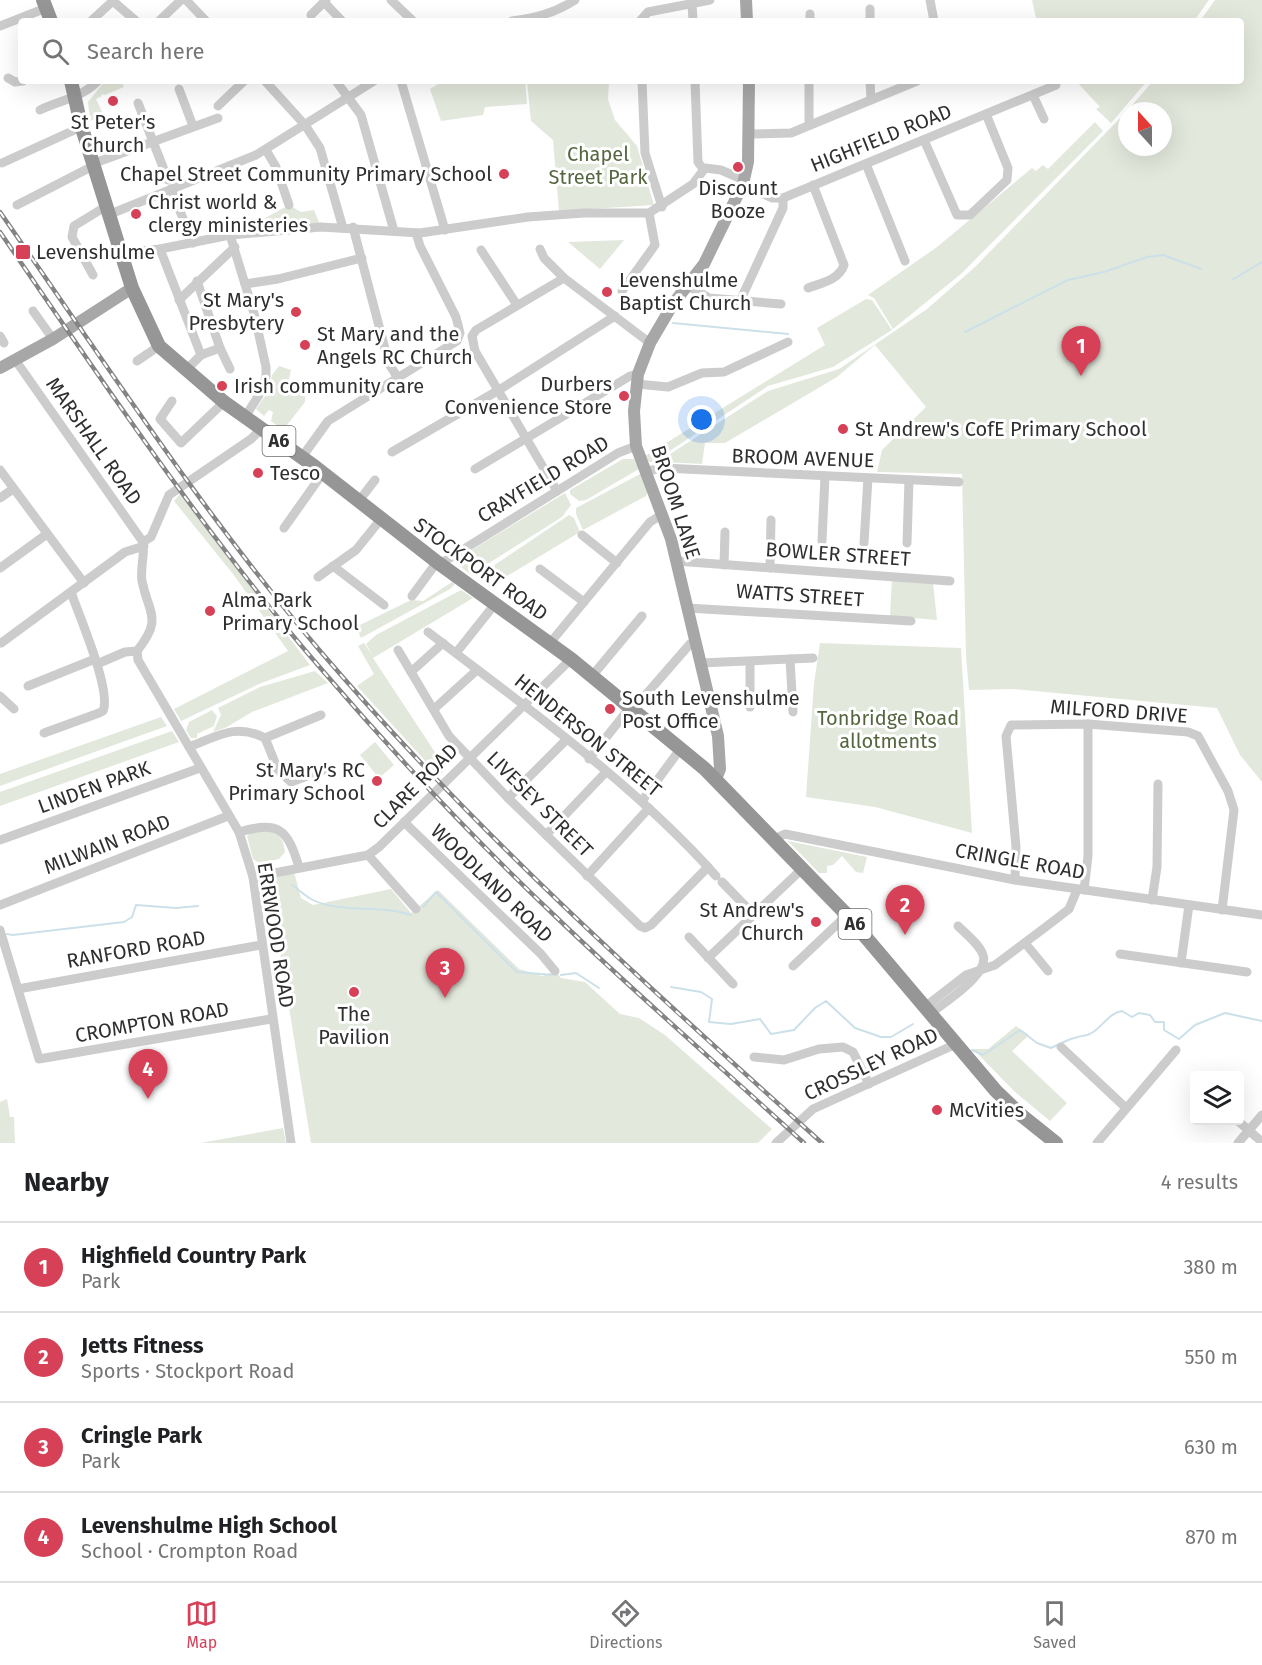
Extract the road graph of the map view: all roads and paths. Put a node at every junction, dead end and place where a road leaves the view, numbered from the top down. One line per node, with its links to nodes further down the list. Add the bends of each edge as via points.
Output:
1 (114, 0): 14 (street); 15 (street)
2 (183, 0): 16 (street); 17 (street)
3 (391, 0): 19 (street)
4 (575, 0): 20 (street, via 560,9)
5 (710, 0): 9 (street)
6 (746, 0): 23 (main road)
7 (930, 0): 25 (street)
8 (325, 1): 12 (street); 18 (street)
9 (692, 4): 21 (street, via 648,12); 22 (street)
10 (870, 9): 24 (street)
11 (47, 10): 13 (street)
12 (311, 15)
13 (24, 18)
14 (95, 18)
15 (133, 18)
16 (162, 18)
17 (203, 18)
18 (339, 18)
19 (410, 18)
20 (528, 18)
21 (643, 18)
22 (693, 18)
23 (747, 18)
24 (870, 18)
25 (933, 18)
26 (18, 20): 27 (street)
27 (0, 26)
28 (8, 78): 29 (street)
29 (18, 82)
30 (72, 84): 47 (highway, STOCKPORT ROAD / A6)
31 (94, 84): 47 (street)
32 (241, 84): 50 (street)
33 (268, 84): 55 (street)
34 (339, 84): 46 (street)
35 (370, 84): 46 (street)
36 (402, 84): 77 (street)
37 (642, 84): 73 (street, via 645,153)
38 (694, 84): 66 (street, via 698,162)
39 (749, 84): 59 (main road, BROOM LANE)
40 (810, 84): 56 (street)
41 (870, 84): 48 (street)
42 (909, 84): 48 (street)
43 (1056, 85): 45 (street, HIGHFIELD ROAD)
44 (178, 89): 57 (street)
45 (1033, 95): 52 (street, HIGHFIELD ROAD); 54 (street)
46 (350, 97): 55 (street); 78 (street, via 361,115)
47 (75, 98): 51 (street, via 65,98); 58 (highway, STOCKPORT ROAD / A6)
48 (871, 99): 56 (street)
49 (138, 103): 61 (street)
50 (218, 106)
51 (40, 111)
52 (986, 114): 60 (street, HIGHFIELD ROAD); 60 (street, via 1008,168 1007,180 970,215 957,215)
53 (218, 118): 57 (street)
54 (1044, 118)
55 (305, 125): 62 (street); 76 (street, via 320,148)
56 (809, 125): 59 (street, via 791,133)
57 (193, 126): 61 (street)
58 (81, 127): 63 (street); 65 (highway, STOCKPORT ROAD / A6)
59 (750, 134): 67 (main road, BROOM LANE)
60 (924, 140): 64 (street, HIGHFIELD ROAD)
61 (152, 141): 65 (street); 68 (street)
62 (266, 150): 68 (street); 72 (street)
63 (2, 163)
64 (866, 164): 69 (street, HIGHFIELD ROAD); 88 (street)
65 (93, 165): 71 (street); 74 (highway, STOCKPORT ROAD / A6)
66 (703, 169): 67 (street, via 712,167); 73 (street, via 695,187)
67 (743, 182): 70 (street, via 772,198); 94 (main road, BROOM LANE, via 707,258)
68 (170, 185): 74 (street); 81 (street)
69 (813, 185): 70 (street, HIGHFIELD ROAD); 93 (street, via 844,265 841,274)
70 (783, 198): 98 (street, via 783,208)
71 (17, 205)
72 (289, 205)
73 (662, 207): 75 (street)
74 (106, 211): 86 (highway, STOCKPORT ROAD / A6); 89 (street, via 74,226 72,237)
75 (650, 213): 77 (street, via 528,217); 96 (street, via 656,245)
76 (348, 227): 78 (street); 80 (street); 87 (street)
77 (445, 230): 79 (street)
78 (394, 231): 79 (street)
79 (416, 233): 114 (street, via 460,333 452,345)
80 (230, 235): 81 (street); 82 (street)
81 (193, 243): 83 (street)
82 (235, 247): 91 (street); 92 (street)
83 (160, 249): 86 (street); 97 (street)
84 (540, 249): 90 (street)
85 (481, 250): 100 (street)
86 (120, 253): 95 (highway, STOCKPORT ROAD / A6)
87 (362, 258): 92 (street); 114 (street, via 389,364)
88 (905, 261)
89 (93, 275)
90 (564, 278): 100 (street); 102 (street)
91 (197, 281): 97 (street); 107 (street)
92 (245, 284): 119 (street, via 266,367 259,395)
93 (813, 284)
94 (688, 286): 98 (street, via 709,298); 105 (main road, BROOM LANE)
95 (132, 288): 103 (main road); 106 (highway, STOCKPORT ROAD / A6)
96 (622, 291)
97 (179, 300): 108 (street)
98 (741, 300): 99 (street)
99 (781, 304)
100 (517, 305): 116 (street, via 472,336 475,351)
101 (33, 311): 103 (street)
102 (615, 316): 105 (street); 116 (street)
103 (53, 339): 110 (main road)
104 (788, 342): 115 (street, via 769,345 724,372 702,373 673,386)
105 (650, 343): 115 (main road, BROOM LANE)
106 (159, 346): 109 (street); 113 (highway, STOCKPORT ROAD / A6)
107 (220, 348): 108 (street); 112 (street)
108 (201, 355): 113 (street)
109 (137, 360)
110 (16, 361): 111 (main road); 148 (street, MARSHALL ROAD)
111 (0, 368)
112 (230, 369)
113 (185, 371): 118 (highway, STOCKPORT ROAD / A6)
114 (398, 378): 124 (street, via 328,421)
115 (638, 379): 121 (street, via 630,376); 122 (main road, BROOM LANE)
116 (499, 390): 121 (street); 123 (street)
117 (172, 401): 118 (street, via 160,419 181,443)
118 (224, 402): 119 (highway, STOCKPORT ROAD / A6)
119 (245, 417): 120 (highway, STOCKPORT ROAD / A6)
120 (261, 429): 124 (highway, STOCKPORT ROAD / A6); 148 (street, via 169,495 151,537)
121 (527, 438): 125 (street); 135 (street)
122 (638, 450): 128 (main road, BROOM LANE); 135 (street, CRAYFIELD ROAD, via 618,453)
123 (392, 452)
124 (302, 457): 127 (highway, STOCKPORT ROAD / A6)
125 (475, 469)
126 (0, 470): 134 (street)
127 (323, 473): 137 (highway, STOCKPORT ROAD / A6); 141 (street)
128 (648, 474): 129 (street, BROOM AVENUE, via 657,468); 138 (main road, BROOM LANE)
129 (825, 476): 130 (street, BROOM AVENUE); 145 (street)
130 (868, 478): 132 (street, BROOM AVENUE); 146 (street)
131 (375, 480): 137 (street)
132 (909, 480): 133 (street, BROOM AVENUE); 147 (street)
133 (959, 482)
134 (13, 489): 136 (street); 143 (street)
135 (557, 491): 150 (street, CRAYFIELD ROAD)
136 (0, 498)
137 (358, 502): 139 (highway, STOCKPORT ROAD / A6)
138 (663, 514): 149 (main road, BROOM LANE); 151 (street, via 650,522)
139 (381, 519): 150 (highway, STOCKPORT ROAD / A6); 153 (street, via 356,550)
140 (771, 520): 155 (street)
141 (284, 528)
142 (725, 532): 152 (street)
143 (47, 534): 154 (street); 159 (street)
144 (582, 535): 151 (street)
145 (822, 541)
146 (864, 543)
147 (907, 543)
148 (143, 544): 159 (street); 174 (street, via 142,580 153,623 145,642)
149 (676, 561): 152 (street, BOWLER STREET); 165 (main road, BROOM LANE)
150 (439, 563): 161 (street); 163 (highway, STOCKPORT ROAD / A6)
151 (617, 563): 162 (street)
152 (724, 565): 155 (street, BOWLER STREET)
153 (333, 566): 157 (street); 164 (street)
154 (0, 568)
155 (770, 568): 158 (street, BOWLER STREET)
156 (540, 569): 162 (street)
157 (318, 577)
158 (950, 580)
159 (84, 583): 160 (street)
160 (71, 592): 172 (street); 179 (street)
161 (412, 596)
162 (585, 602): 171 (street)
163 (495, 604): 171 (highway, STOCKPORT ROAD / A6); 175 (street)
164 (384, 605)
165 (687, 608): 167 (street, WATTS STREET); 169 (main road, BROOM LANE)
166 (642, 616): 184 (street)
167 (911, 621)
168 (428, 632): 170 (street, HENDERSON STREET)
169 (695, 642): 180 (main road, BROOM LANE); 187 (street)
170 (443, 643): 175 (street, HENDERSON STREET); 183 (street)
171 (550, 643): 176 (highway, STOCKPORT ROAD / A6)
172 (1, 644)
173 (398, 650): 183 (street, LIVESEY STREET)
174 (136, 651): 179 (street); 198 (street, ERRWOOD ROAD)
175 (456, 653): 182 (street, HENDERSON STREET)
176 (571, 658): 184 (highway, STOCKPORT ROAD / A6); 188 (street, CLARE ROAD)
177 (813, 658): 178 (street)
178 (790, 659): 181 (street); 192 (street)
179 (96, 662): 185 (street); 195 (street, via 106,704 103,711)
180 (700, 663): 181 (street); 205 (main road, BROOM LANE, via 719,745 720,769)
181 (750, 663): 189 (street)
182 (477, 670): 188 (street, HENDERSON STREET); 191 (street)
183 (411, 672): 191 (street, LIVESEY STREET)
184 (592, 676): 187 (highway, STOCKPORT ROAD / A6)
185 (28, 686)
186 (0, 696): 190 (street)
187 (637, 702): 199 (highway, STOCKPORT ROAD / A6); 201 (street)
188 (524, 705): 197 (street, HENDERSON STREET); 200 (street, CLARE ROAD)
189 (750, 707)
190 (14, 709)
191 (434, 709): 200 (street, LIVESEY STREET, via 449,736)
192 (793, 712)
193 (321, 715): 196 (street)
194 (1088, 724): 221 (street, MILFORD DRIVE, via 1016,724 1006,732 1016,847); 222 (street, via 1088,855); 227 (street, MILFORD DRIVE, via 1182,731 1198,736 1234,810)
195 (44, 733)
196 (265, 738): 198 (street, via 252,731 238,730); 203 (street, via 278,770 291,782)
197 (566, 740): 201 (street, HENDERSON STREET); 207 (street)
198 (189, 747): 202 (street, ERRWOOD ROAD)
199 (681, 748): 205 (highway, STOCKPORT ROAD / A6); 208 (street)
200 (468, 758): 207 (street, LIVESEY STREET); 210 (street, CLARE ROAD)
201 (589, 759): 204 (street, HENDERSON STREET)
202 (200, 768): 209 (street, ERRWOOD ROAD); 214 (street, LINDEN PARK)
203 (326, 769)
204 (606, 772): 208 (street, HENDERSON STREET); 212 (street)
205 (716, 779): 213 (highway, STOCKPORT ROAD / A6)
206 (1158, 784): 223 (street, via 1157,867)
207 (508, 798): 212 (street, LIVESEY STREET)
208 (645, 805): 217 (street, HENDERSON STREET); 219 (street)
209 (228, 816): 211 (street, ERRWOOD ROAD); 224 (street, MILWAIN ROAD)
210 (404, 822): 215 (street, CLARE ROAD); 240 (street, WOODLAND ROAD)
211 (239, 832): 216 (street, via 263,826 280,830 291,841); 220 (street, ERRWOOD ROAD)
212 (546, 835): 219 (street, LIVESEY STREET)
213 (774, 838): 218 (highway, STOCKPORT ROAD / A6); 221 (street, CRINGLE ROAD, via 785,834)
214 (0, 840)
215 (368, 855): 216 (street, CLARE ROAD); 226 (street)
216 (299, 867): 220 (street, CLARE ROAD)
217 (708, 867): 219 (street, LIVESEY STREET, via 645,928); 228 (street, HENDERSON STREET)
218 (802, 869): 228 (street); 229 (highway, STOCKPORT ROAD / A6)
219 (587, 876)
220 (253, 877): 235 (street, ERRWOOD ROAD)
221 (1015, 880): 222 (street, CRINGLE ROAD)
222 (1081, 890): 223 (street, CRINGLE ROAD); 234 (street, via 1069,909)
223 (1152, 900): 225 (street, CRINGLE ROAD)
224 (0, 905)
225 (1189, 905): 227 (street, CRINGLE ROAD); 238 (street)
226 (416, 909)
227 (1222, 910): 230 (street, CRINGLE ROAD)
228 (754, 915): 237 (street)
229 (847, 915): 239 (street); 246 (highway, STOCKPORT ROAD / A6)
230 (1262, 915)
231 (958, 926): 242 (street, via 983,955)
232 (0, 930): 245 (street)
233 (689, 938): 237 (street)
234 (1025, 943): 241 (street); 242 (street)
235 (261, 945): 245 (street, RANFORD ROAD); 247 (street, ERRWOOD ROAD)
236 (1120, 954): 238 (street)
237 (708, 958): 244 (street)
238 (1181, 963): 243 (street)
239 (793, 966)
240 (555, 971)
241 (1048, 971)
242 (979, 972): 246 (street, via 966,975)
243 (1247, 972)
244 (733, 984)
245 (18, 989): 247 (street, CROMPTON ROAD, via 39,1059)
246 (928, 1010): 248 (highway, STOCKPORT ROAD / A6)
247 (271, 1019): 258 (street, ERRWOOD ROAD)
248 (956, 1044): 252 (street, CROSSLEY ROAD); 260 (highway, A6, via 1002,1096)
249 (1061, 1047): 253 (street)
250 (1176, 1050): 253 (street)
251 (754, 1057): 252 (street, via 784,1060 819,1048 843,1047 853,1052)
252 (869, 1084): 259 (street, CROSSLEY ROAD, via 813,1109)
253 (1126, 1108): 261 (street)
254 (1262, 1115): 256 (street)
255 (1242, 1125): 256 (street)
256 (1249, 1131): 257 (street); 262 (street)
257 (1262, 1142)
258 (291, 1143)
259 (776, 1143)
260 (1056, 1143)
261 (1097, 1143)
262 (1238, 1143)

